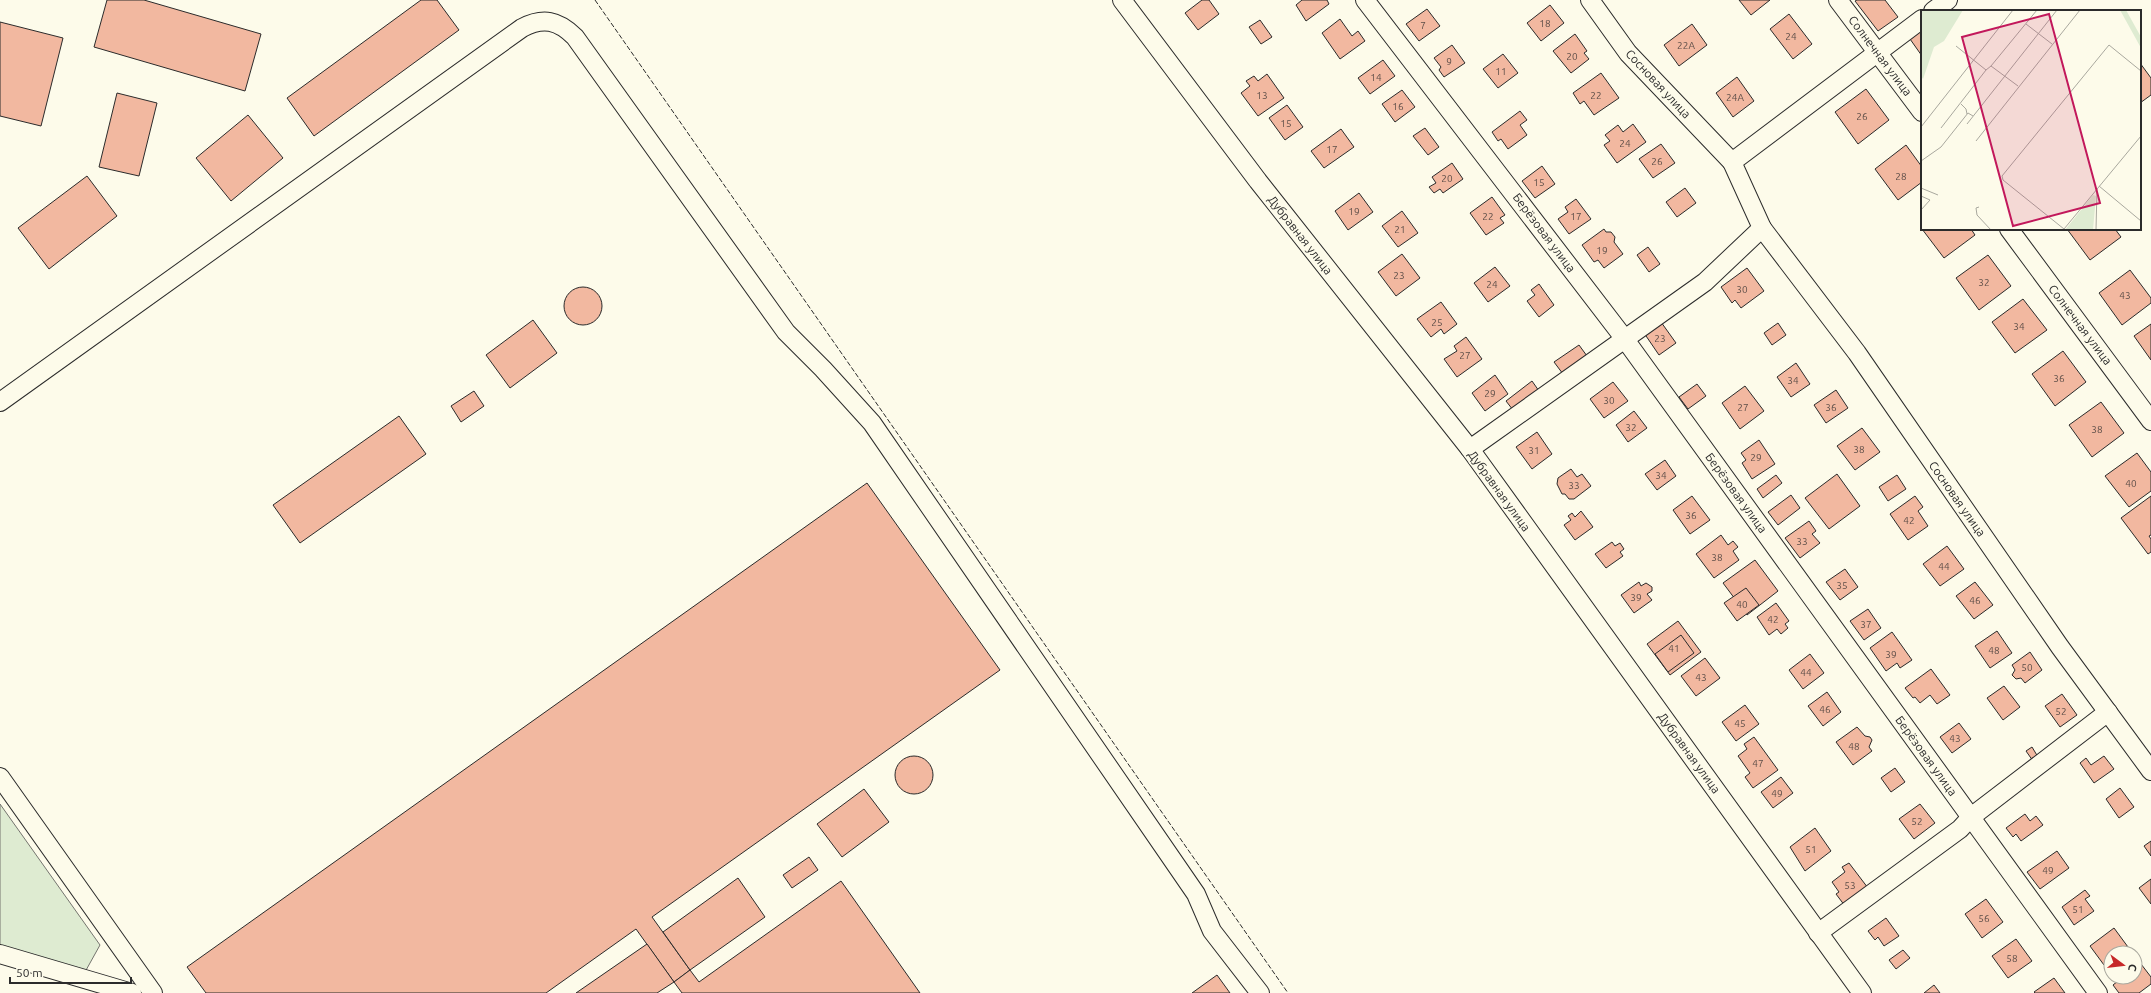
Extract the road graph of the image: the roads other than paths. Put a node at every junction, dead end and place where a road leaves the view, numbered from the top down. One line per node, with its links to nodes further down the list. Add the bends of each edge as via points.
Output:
1 (1122, 0): 16 (street, Дубравная улица, via 1258,181)
2 (1365, 0): 13 (street, Берёзовая улица)
3 (1590, 0): 10 (street, Сосновая улица, via 1628,53)
4 (1838, 0): 8 (street, Солнечная улица)
5 (1948, 0): 6 (street)
6 (1934, 10)
7 (1921, 21): 8 (street)
8 (1878, 52): 9 (street, Солнечная улица); 10 (street)
9 (1921, 111)
10 (1732, 162): 11 (street, Сосновая улица)
11 (1762, 228): 13 (street, via 1706,282); 17 (street, Сосновая улица, via 1857,353 2060,647)
12 (2010, 230): 15 (street, Солнечная улица)
13 (1624, 338): 16 (street); 20 (street, Берёзовая улица)
14 (0, 402): 25 (street, via 522,28 535,21 565,27 575,37 786,332 872,423 1196,894 1212,931)
15 (2151, 421)
16 (1470, 449): 21 (street, Дубравная улица)
17 (2108, 712): 18 (street, Сосновая улица); 20 (street)
18 (2151, 770)
19 (0, 777): 24 (street)
20 (1971, 817): 21 (street, via 1960,829); 27 (street, Берёзовая улица)
21 (1818, 933): 26 (street, Дубравная улица)
22 (0, 954): 23 (street)
23 (132, 993)
24 (153, 993)
25 (1260, 993)
26 (1862, 993)
27 (2098, 993)

